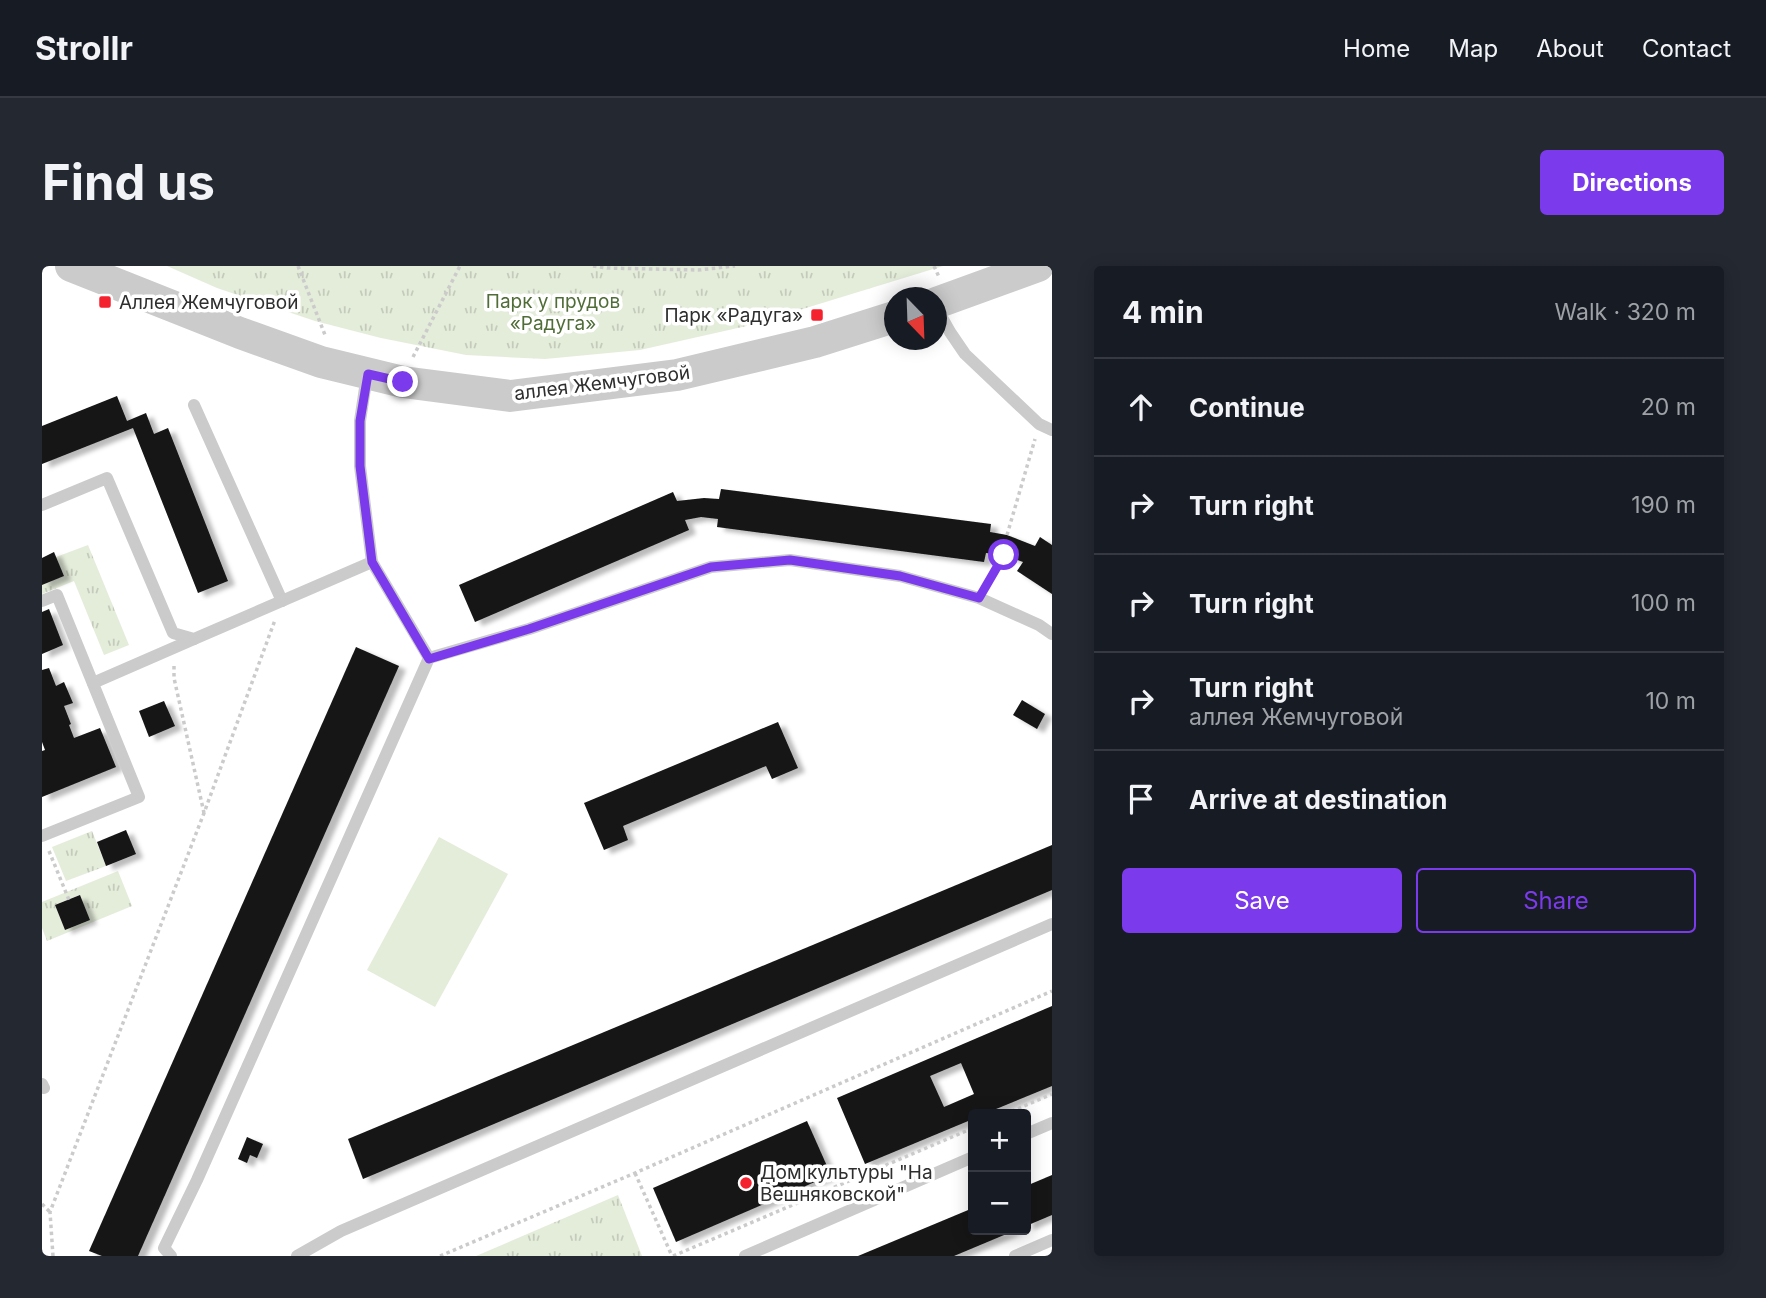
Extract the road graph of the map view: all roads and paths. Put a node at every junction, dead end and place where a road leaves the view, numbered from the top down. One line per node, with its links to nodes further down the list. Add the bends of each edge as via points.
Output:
1 (71, 266): 12 (street, аллея Жемчуговой, via 240,334)
2 (298, 266): 11 (path)
3 (460, 266): 13 (path)
4 (593, 266): 7 (path)
5 (735, 266): 7 (path, via 698,270)
6 (1038, 266): 8 (street)
7 (606, 267)
8 (947, 301)
9 (884, 320): 13 (street, аллея Жемчуговой, via 815,342 664,377 510,396)
10 (947, 326): 15 (lane, via 965,354)
11 (325, 335)
12 (368, 374): 13 (street, аллея Жемчуговой); 20 (lane, via 360,421 360,466)
13 (403, 382)
14 (194, 405): 23 (lane)
15 (1039, 424): 16 (lane); 18 (path)
16 (1052, 430)
17 (42, 505): 25 (lane, via 107,478 173,633)
18 (1007, 535)
19 (1004, 555): 21 (path)
20 (372, 562): 23 (lane); 27 (lane)
21 (979, 598): 24 (lane); 27 (lane, via 900,576 790,560 711,567)
22 (42, 601): 28 (lane, via 57,595)
23 (282, 601): 25 (lane); 29 (path)
24 (1052, 634)
25 (194, 639): 26 (lane)
26 (174, 648): 28 (lane); 29 (path, via 174,678)
27 (429, 659): 45 (lane, via 164,1248)
28 (93, 683): 30 (lane, via 139,797)
29 (204, 813): 42 (path)
30 (42, 836): 31 (path)
31 (69, 900)
32 (1052, 923): 46 (lane, via 341,1231)
33 (1052, 991): 40 (path)
34 (1052, 1094): 35 (path)
35 (1017, 1109)
36 (1052, 1123): 38 (lane)
37 (968, 1130): 48 (path)
38 (1031, 1132)
39 (968, 1159): 49 (lane)
40 (635, 1173): 47 (path); 48 (path)
41 (42, 1204): 42 (path)
42 (50, 1212): 44 (path)
43 (1052, 1240): 50 (lane)
44 (53, 1256)
45 (171, 1256)
46 (297, 1256)
47 (440, 1256)
48 (673, 1256)
49 (745, 1256)
50 (1015, 1256)

